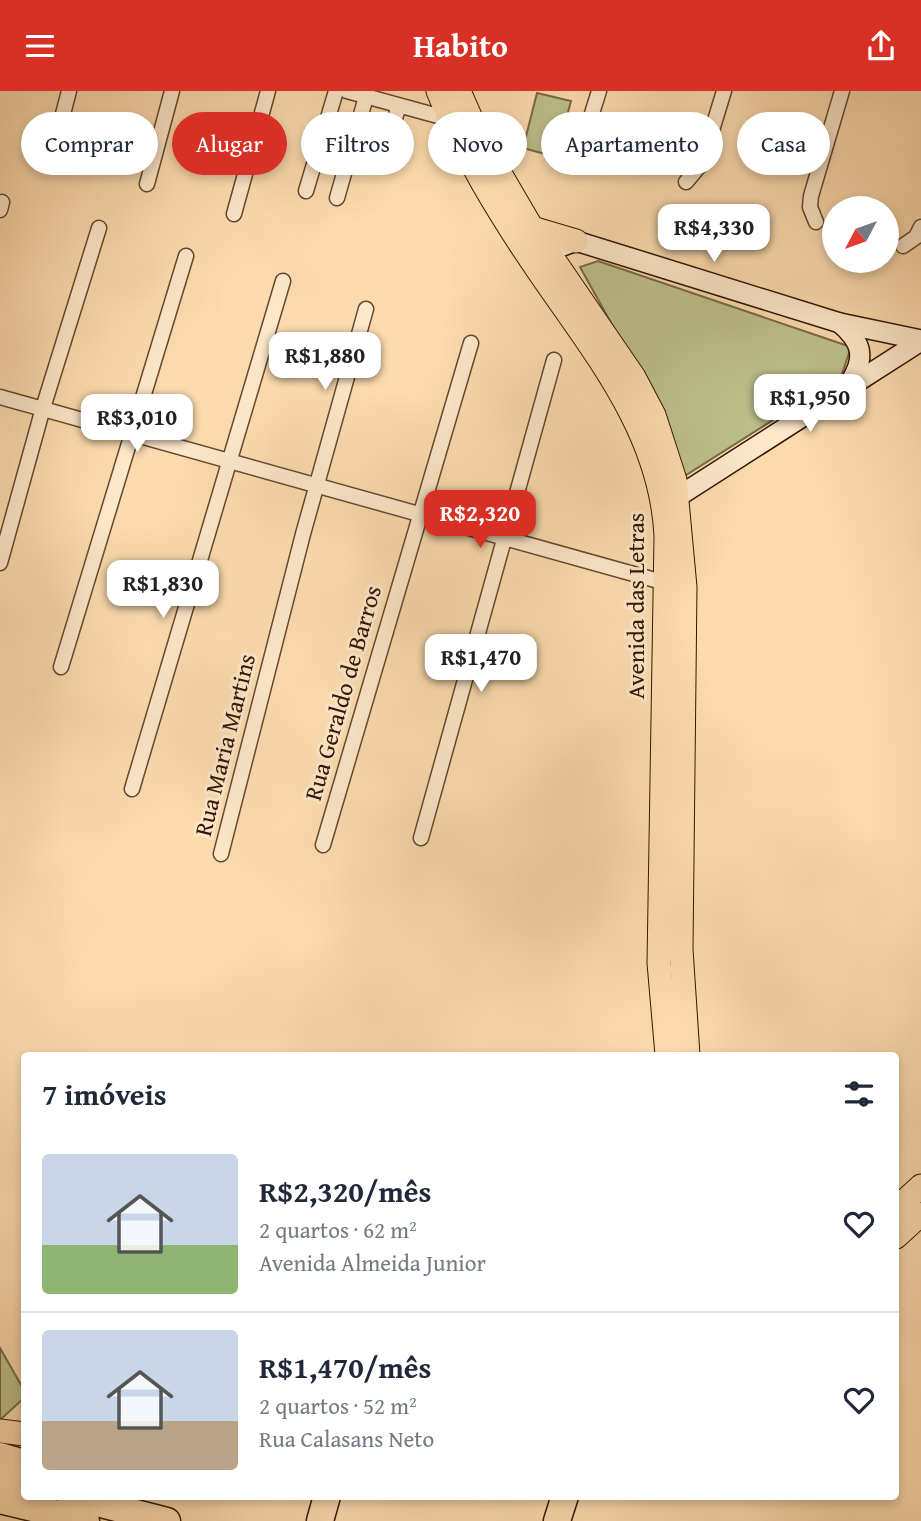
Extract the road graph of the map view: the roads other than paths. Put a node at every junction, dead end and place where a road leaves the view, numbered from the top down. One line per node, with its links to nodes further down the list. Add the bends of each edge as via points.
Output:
1 (69, 91): 13 (street)
2 (172, 91): 20 (street)
3 (268, 91): 23 (street)
4 (335, 91): 21 (street)
5 (347, 91): 11 (street)
6 (438, 91): 15 (main road, Avenida das Letras)
7 (459, 91): 25 (main road, Avenida das Letras, via 480,139)
8 (599, 91): 16 (street)
9 (724, 91): 19 (street, via 702,163)
10 (842, 91): 24 (street, via 811,196)
11 (366, 97): 12 (street); 22 (street)
12 (399, 106): 14 (street); 17 (street)
13 (64, 112)
14 (397, 112)
15 (446, 112)
16 (593, 112)
17 (428, 114)
18 (486, 175): 31 (main road, Avenida das Letras)
19 (686, 182)
20 (147, 184)
21 (306, 191)
22 (337, 198)
23 (234, 214)
24 (816, 222)
25 (533, 227): 28 (main road); 31 (main road, Avenida das Letras)
26 (921, 227): 29 (street)
27 (99, 228): 40 (street)
28 (576, 241): 31 (main road); 34 (main road)
29 (903, 246)
30 (186, 255): 41 (street)
31 (544, 261): 44 (main road, Avenida das Letras, via 634,377 661,435)
32 (283, 281): 42 (street)
33 (366, 309): 43 (street, Rua Maria Martins)
34 (840, 323): 35 (main road); 38 (main road, via 857,339 862,355)
35 (921, 341): 38 (main road)
36 (471, 343): 45 (street, Rua Geraldo de Barros)
37 (554, 360): 46 (street)
38 (846, 387): 44 (main road)
39 (0, 397): 40 (street)
40 (43, 408): 41 (street); 47 (street)
41 (133, 435): 42 (street); 49 (street)
42 (229, 461): 43 (street); 50 (street)
43 (318, 485): 45 (street); 53 (street, Rua Maria Martins)
44 (670, 498): 48 (main road, Avenida das Letras)
45 (418, 513): 46 (street); 52 (street, Rua Geraldo de Barros)
46 (506, 540): 48 (street); 51 (street)
47 (0, 562)
48 (675, 586): 54 (main road, Avenida das Letras, via 659,963); 55 (main road, Avenida das Letras, via 681,949)
49 (61, 667)
50 (132, 789)
51 (421, 838)
52 (323, 845)
53 (221, 854)
54 (667, 1052)
55 (688, 1052)
56 (921, 1186): 57 (main road)
57 (899, 1206)
58 (921, 1215): 59 (main road)
59 (899, 1234)
60 (0, 1431): 61 (main road)
61 (21, 1434)
62 (0, 1456): 63 (highway)
63 (21, 1462)
64 (0, 1478): 65 (highway)
65 (21, 1484)
66 (0, 1500): 71 (highway)
67 (86, 1500): 72 (highway)
68 (311, 1500): 73 (highway)
69 (326, 1500): 74 (highway)
70 (564, 1500): 75 (highway)
71 (86, 1521)
72 (167, 1521)
73 (305, 1521)
74 (320, 1521)
75 (557, 1521)

